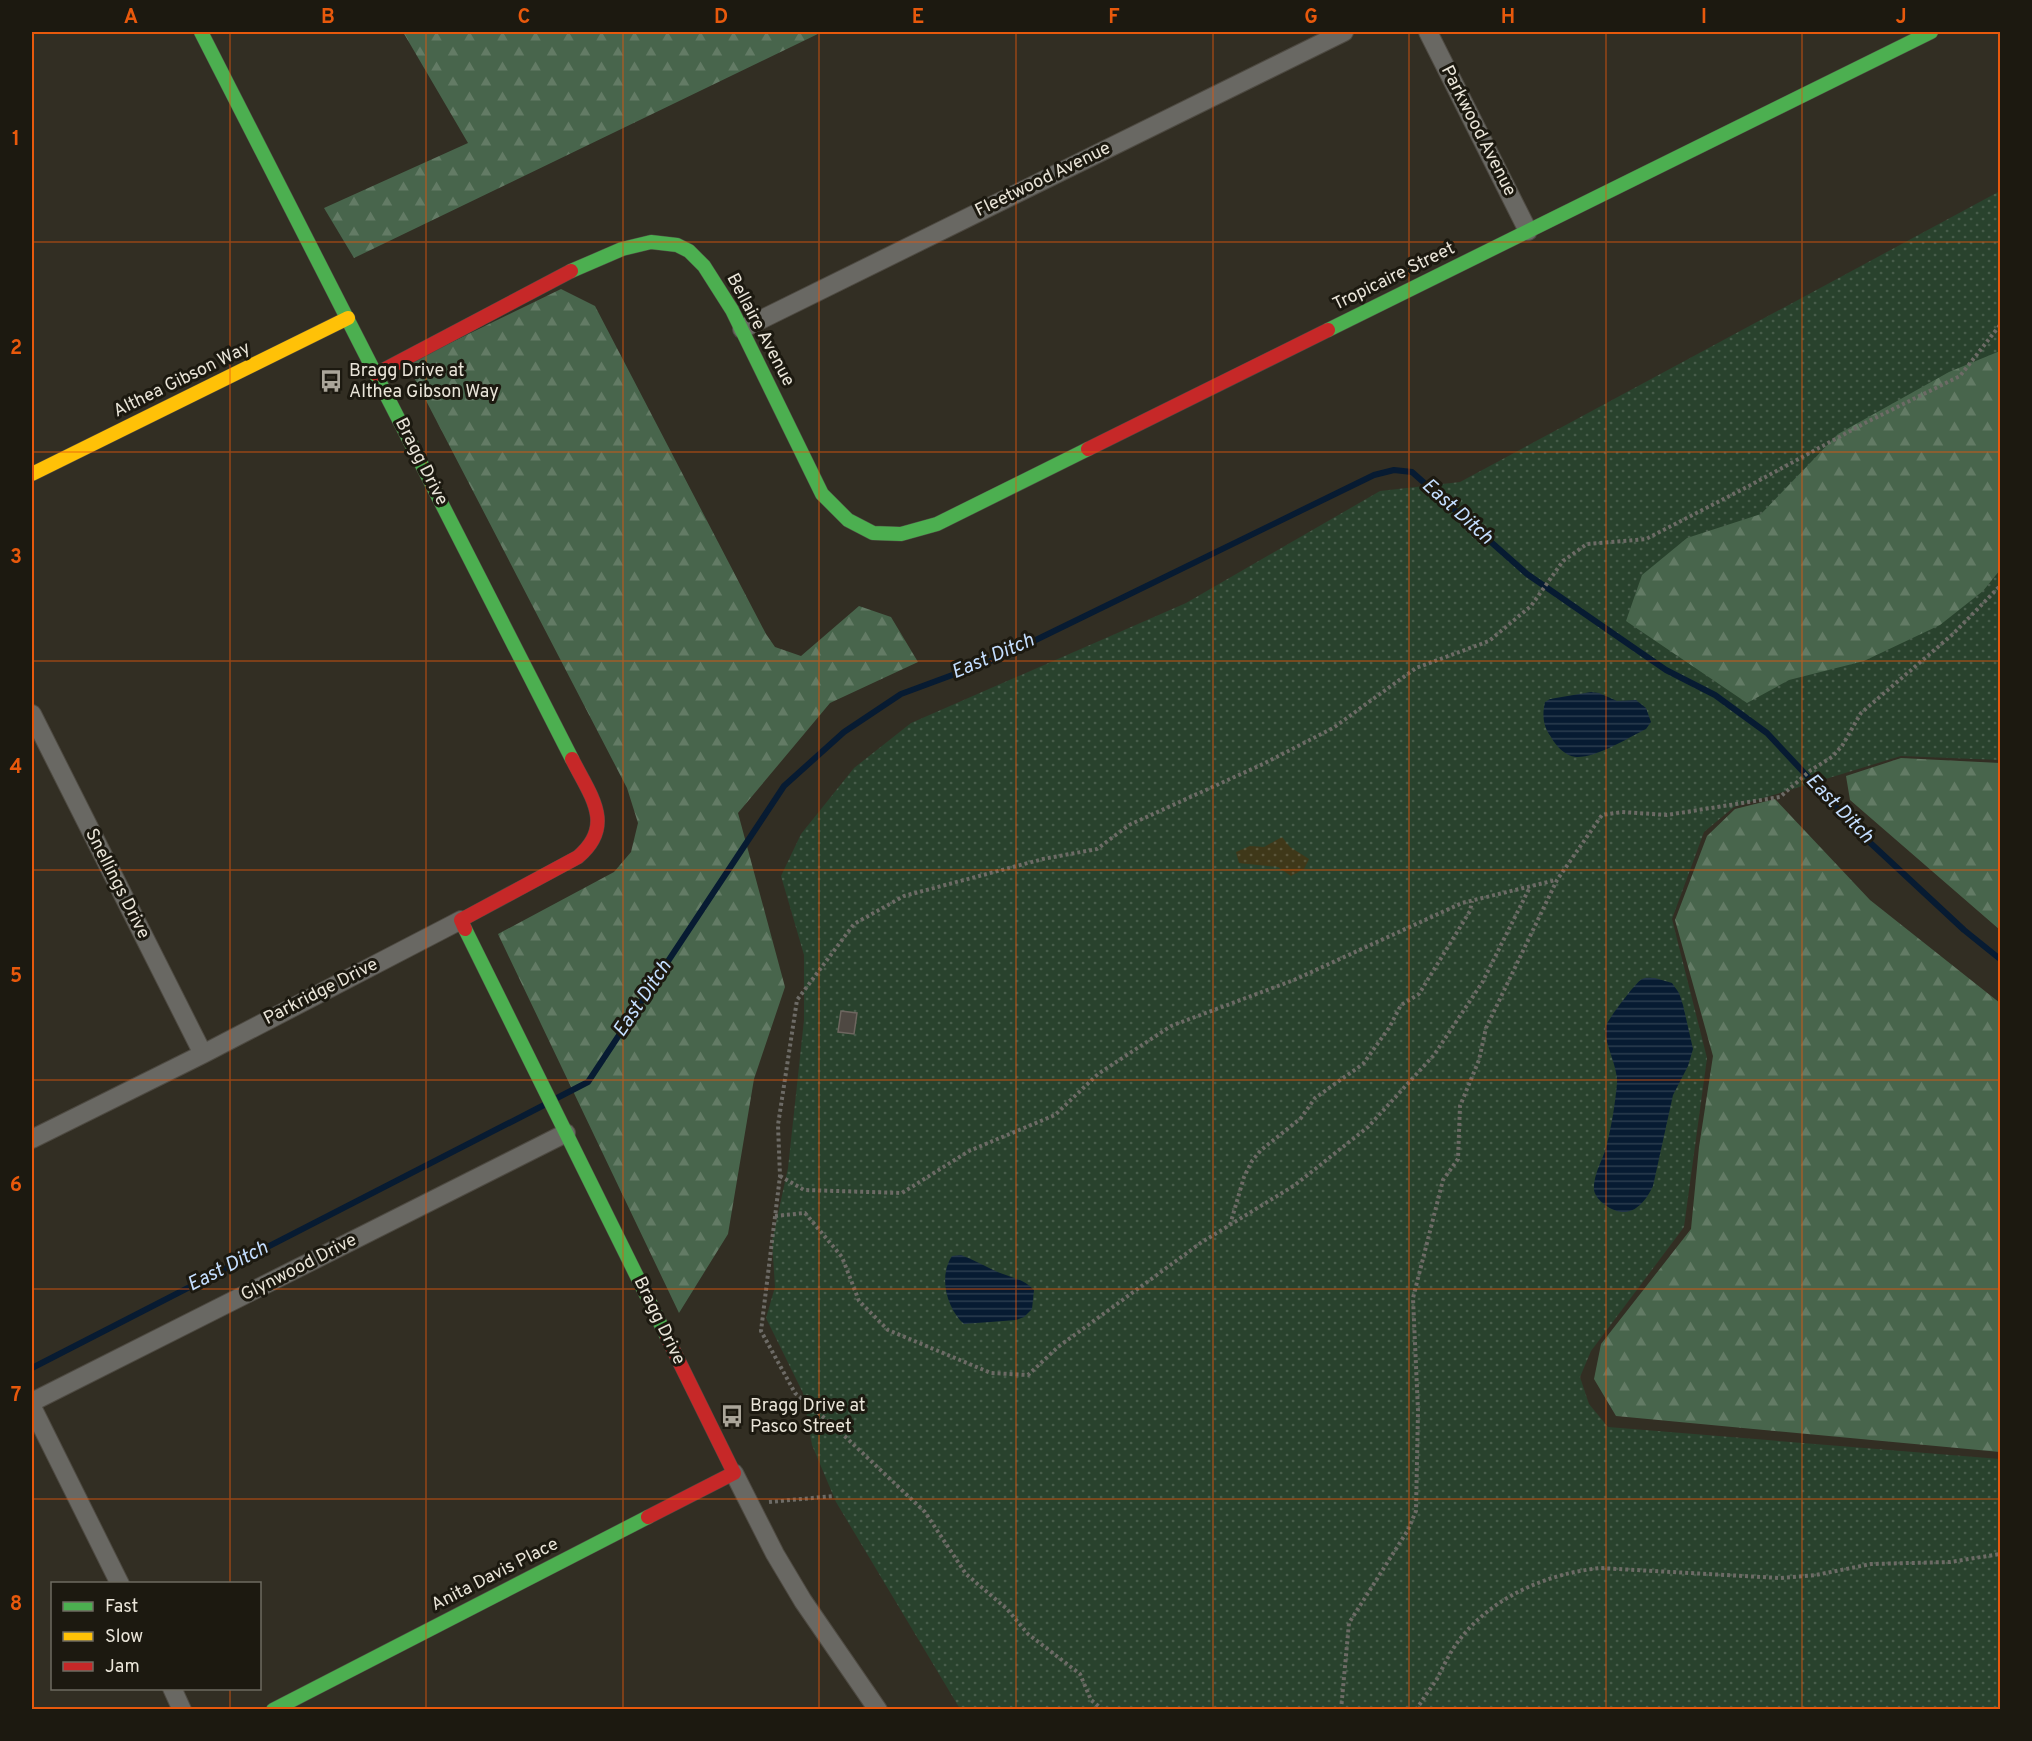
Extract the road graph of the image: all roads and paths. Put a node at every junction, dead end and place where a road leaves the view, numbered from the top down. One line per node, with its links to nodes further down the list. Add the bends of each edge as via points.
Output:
1 (201, 32): 6 (street, Bragg Drive)
2 (1344, 32): 8 (street, Fleetwood Avenue)
3 (1428, 32): 5 (street, Parkwood Avenue)
4 (1930, 32): 5 (street, Tropicaire Street)
5 (1528, 231): 11 (street, Tropicaire Street, via 937,524 894,535)
6 (348, 318): 9 (street, Bragg Drive); 10 (street, Althea Gibson Way)
7 (2001, 325): 22 (path, via 1960,376 1646,539 1587,544 1563,561 1531,606 1489,641 1416,668 1333,728 1263,765 1129,825 1097,849 1043,859 904,896 854,924 797,1000 778,1125)
8 (742, 328): 9 (street, Bellaire Avenue, via 704,266 689,251 677,245 651,242 622,249 558,278); 11 (street, Bellaire Avenue, via 822,494 855,526)
9 (376, 374): 14 (street, Bragg Drive, via 597,808)
10 (32, 474)
11 (868, 532)
12 (2001, 586): 15 (path, via 1953,634 1861,713 1832,757 1780,797 1667,815 1602,815)
13 (32, 714): 19 (street, Snellings Drive)
14 (597, 830): 18 (street, Parkridge Drive, via 590,847 578,857)
15 (1557, 880): 16 (path); 37 (path, via 1486,1028 1479,1060 1460,1106 1458,1159 1443,1180 1413,1298 1418,1411 1416,1511 1349,1623)
16 (1530, 887): 17 (path); 24 (path, via 1482,983 1434,1055 1368,1127 1295,1185)
17 (1472, 901): 22 (path, via 1294,980 1171,1026 1098,1074 1055,1114 969,1151 902,1193 804,1190); 24 (path, via 1470,911 1419,994 1401,1005 1363,1064 1316,1098 1301,1118 1252,1161)
18 (461, 920): 19 (street, Parkridge Drive); 20 (street, Bragg Drive)
19 (203, 1054): 21 (street, Parkridge Drive)
20 (566, 1133): 25 (street, Glynwood Drive); 27 (street, Bragg Drive)
21 (32, 1139)
22 (780, 1176): 23 (path)
23 (775, 1216): 24 (path, via 805,1213 842,1257 859,1301 888,1330 991,1373 1028,1375 1058,1347); 36 (path, via 761,1331 795,1393 925,1512 966,1574 1007,1609 1028,1634 1080,1674 1092,1700)
24 (1229, 1225)
25 (32, 1402)
26 (32, 1407): 31 (street)
27 (734, 1473): 29 (street, Bragg Drive); 33 (street, Anita Davis Place)
28 (834, 1496): 29 (path)
29 (750, 1504): 35 (street, Bragg Drive, via 803,1601)
30 (2001, 1554): 38 (path, via 1950,1562 1871,1564 1780,1578 1576,1570 1518,1592 1473,1624)
31 (119, 1582)
32 (172, 1690): 34 (street)
33 (276, 1709)
34 (182, 1710)
35 (878, 1710)
36 (1103, 1710)
37 (1341, 1710)
38 (1416, 1710)

